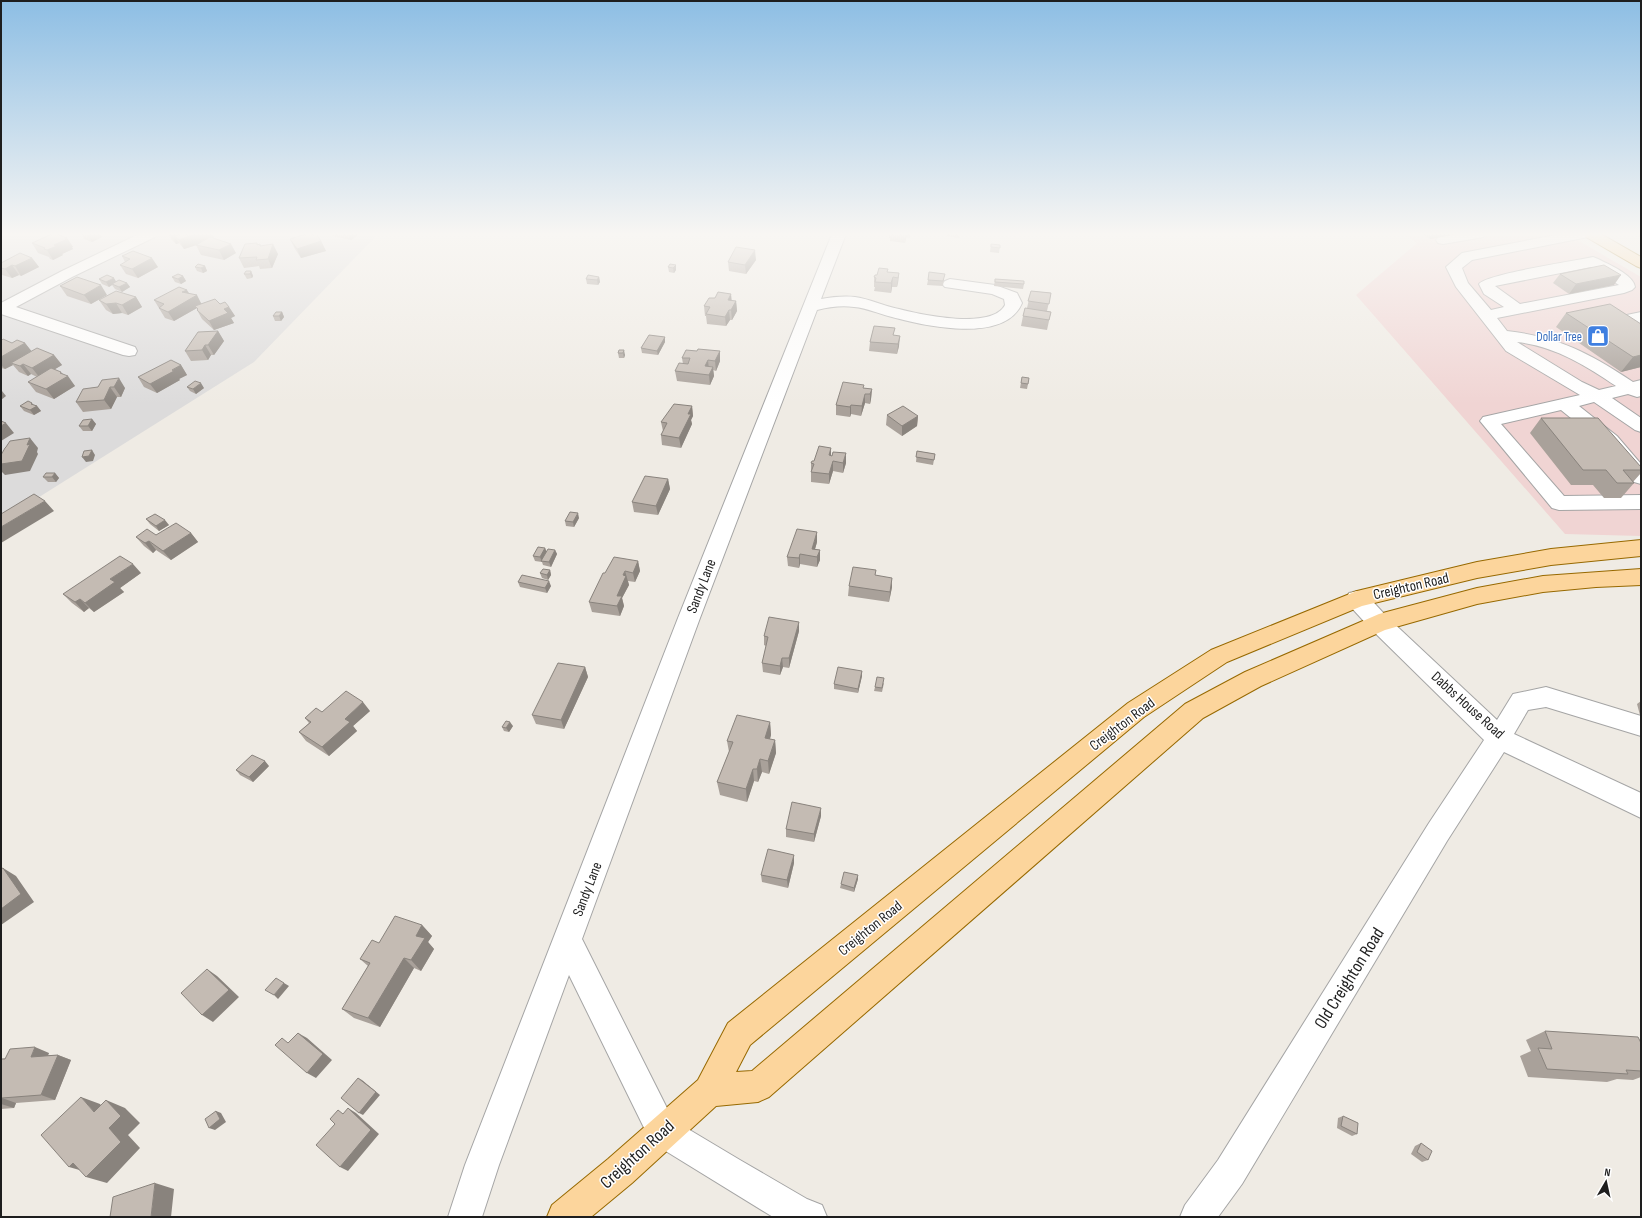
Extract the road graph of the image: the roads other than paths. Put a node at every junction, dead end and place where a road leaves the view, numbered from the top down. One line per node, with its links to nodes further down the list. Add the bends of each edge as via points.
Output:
1 (35, 291): 8 (street)
2 (816, 291): 7 (street, Sandy Lane)
3 (997, 291): 7 (street, via 1011,296 1014,303 1010,311 1000,318 985,322 948,322 902,315 854,302 827,302)
4 (1467, 291): 10 (street)
5 (1492, 291): 9 (street)
6 (1608, 291): 9 (street)
7 (810, 307): 28 (street, Sandy Lane)
8 (2, 308): 14 (street)
9 (1517, 309): 10 (street)
10 (1487, 316): 13 (street)
11 (1641, 317): 12 (street, via 1628,319)
12 (1641, 328)
13 (1502, 334): 15 (street, via 1546,342); 16 (street, via 1512,347)
14 (130, 351)
15 (1638, 389): 16 (street)
16 (1597, 396): 17 (street); 18 (street)
17 (1564, 403): 19 (street, via 1610,440); 20 (street, via 1489,420 1559,504)
18 (1641, 426)
19 (1641, 476)
20 (1641, 502)
21 (1641, 548): 23 (main road, Creighton Road, via 1551,557 1477,570)
22 (1641, 577): 24 (main road, Creighton Road, via 1543,584 1476,596)
23 (1357, 599): 24 (street, Dabbs House Road); 29 (main road, Creighton Road, via 1219,656 1136,710 739,1034)
24 (1379, 622): 26 (street, Dabbs House Road); 29 (main road, Creighton Road, via 1253,679 1194,711 758,1086)
25 (1641, 726): 26 (street, Old Creighton Road, via 1546,697 1521,700)
26 (1499, 738): 27 (street, Dabbs House Road); 34 (street, Old Creighton Road, via 1438,832 1230,1172)
27 (1641, 806)
28 (567, 940): 30 (street); 31 (street, Sandy Lane, via 482,1164)
29 (709, 1091): 30 (main road, Creighton Road)
30 (662, 1131): 32 (main road, Creighton Road, via 620,1171); 33 (street, via 728,1172)
31 (465, 1217)
32 (564, 1217)
33 (810, 1217)
34 (1197, 1217)

